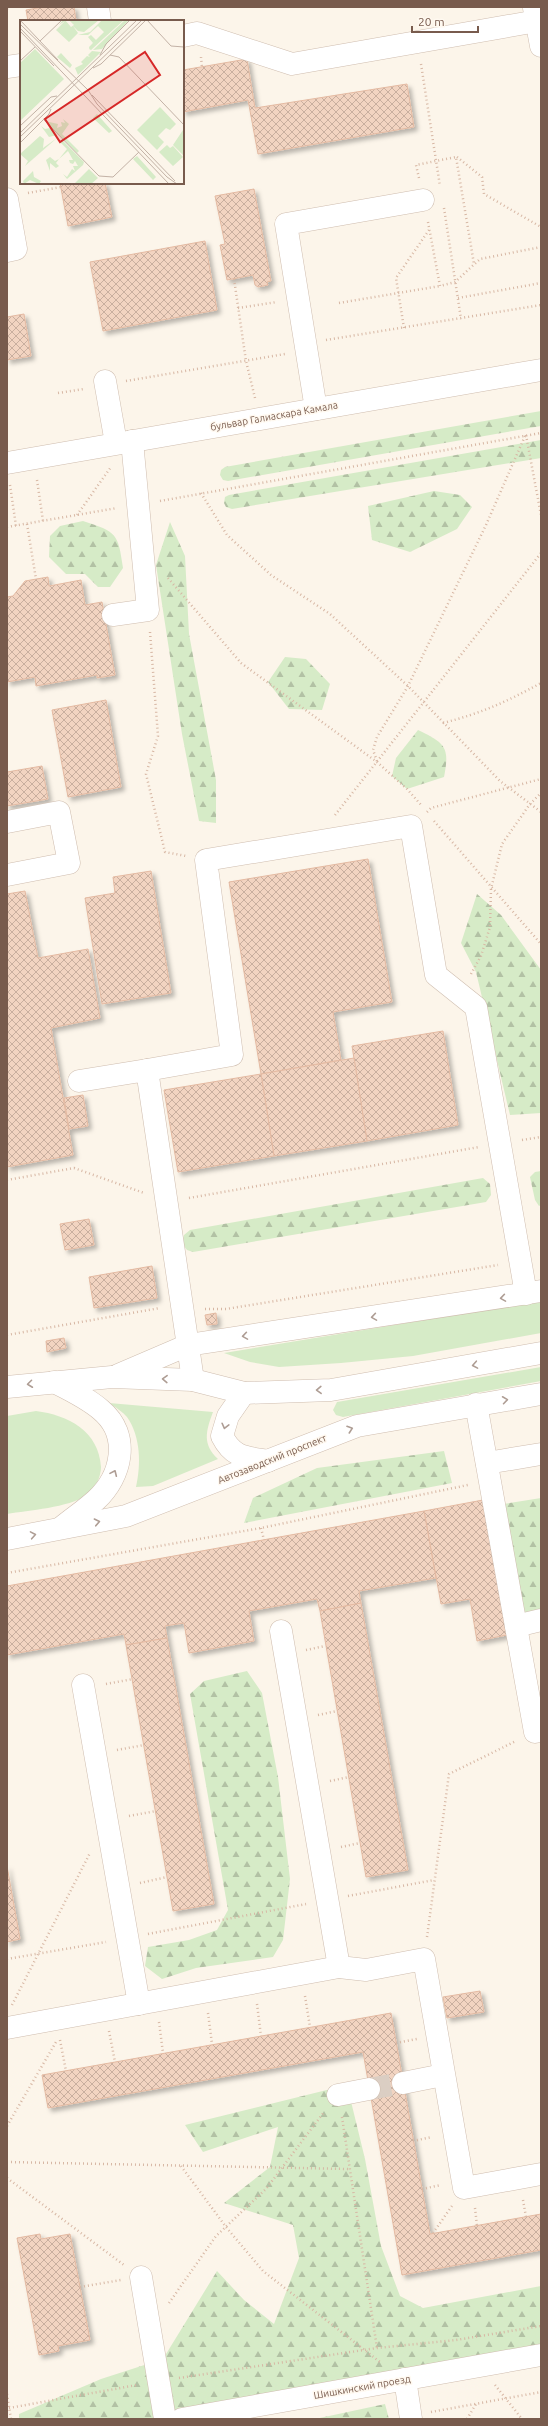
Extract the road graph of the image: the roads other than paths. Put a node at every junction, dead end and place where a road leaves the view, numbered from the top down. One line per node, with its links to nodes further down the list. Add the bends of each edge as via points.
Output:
1 (98, 7): 3 (street)
2 (535, 14): 4 (street, via 417,42 292,64 197,33); 5 (street)
3 (100, 20)
4 (184, 36)
5 (541, 46)
6 (20, 65): 7 (street)
7 (7, 67)
8 (15, 197): 10 (street, via 16,249)
9 (436, 199): 13 (street, via 286,224)
10 (7, 250)
11 (541, 370): 13 (street, бульвар Галиаскара Камала)
12 (105, 381): 14 (street)
13 (316, 409): 14 (street, бульвар Галиаскара Камала)
14 (126, 442): 15 (street, бульвар Галиаскара Камала, via 33,458); 16 (street, via 144,562 148,610)
15 (8, 471)
16 (113, 615)
17 (7, 822): 18 (street, via 59,812 69,863)
18 (7, 875)
19 (147, 1070): 20 (street); 21 (street, via 232,1055 206,860 411,826 436,975 476,1006 520,1261); 22 (street)
20 (79, 1081)
21 (533, 1293): 22 (street, one-way to 22)
22 (188, 1345): 24 (street); 25 (street)
23 (541, 1353): 28 (street, one-way to 28, via 331,1390)
24 (112, 1377): 25 (street, one-way to 24); 26 (street)
25 (193, 1380): 28 (street)
26 (53, 1382): 27 (street, one-way to 27); 34 (street, one-way to 26, via 97,1500 114,1476 121,1454 117,1430 102,1411 83,1396)
27 (7, 1387)
28 (244, 1393): 32 (street, one-way to 32, via 228,1416 222,1436 227,1445 239,1456)
29 (541, 1394): 30 (street, Автозаводский проспект, one-way to 29)
30 (476, 1404): 32 (street, Автозаводский проспект, one-way to 30, via 357,1426); 33 (street)
31 (541, 1454): 33 (street)
32 (269, 1461): 34 (street, Автозаводский проспект, one-way to 32, via 126,1516)
33 (489, 1472): 37 (street)
34 (58, 1530): 35 (street, Автозаводский проспект, one-way to 34)
35 (7, 1539)
36 (541, 1620): 37 (street)
37 (516, 1626): 40 (street)
38 (281, 1631): 41 (street)
39 (83, 1687): 42 (street, via 127,1938)
40 (538, 1732)
41 (339, 1967): 42 (street); 44 (street, via 366,1970 424,1959)
42 (147, 2003): 43 (street, via 105,2010)
43 (9, 2018)
44 (443, 2075): 45 (street); 48 (street, via 464,2188)
45 (403, 2083)
46 (369, 2089): 47 (street)
47 (338, 2095)
48 (541, 2174)
49 (141, 2277): 53 (street)
50 (541, 2355): 51 (street, Шишкинский проезд)
51 (405, 2379): 52 (street); 54 (street, Шишкинский проезд)
52 (411, 2417)
53 (165, 2419)
54 (182, 2419)

